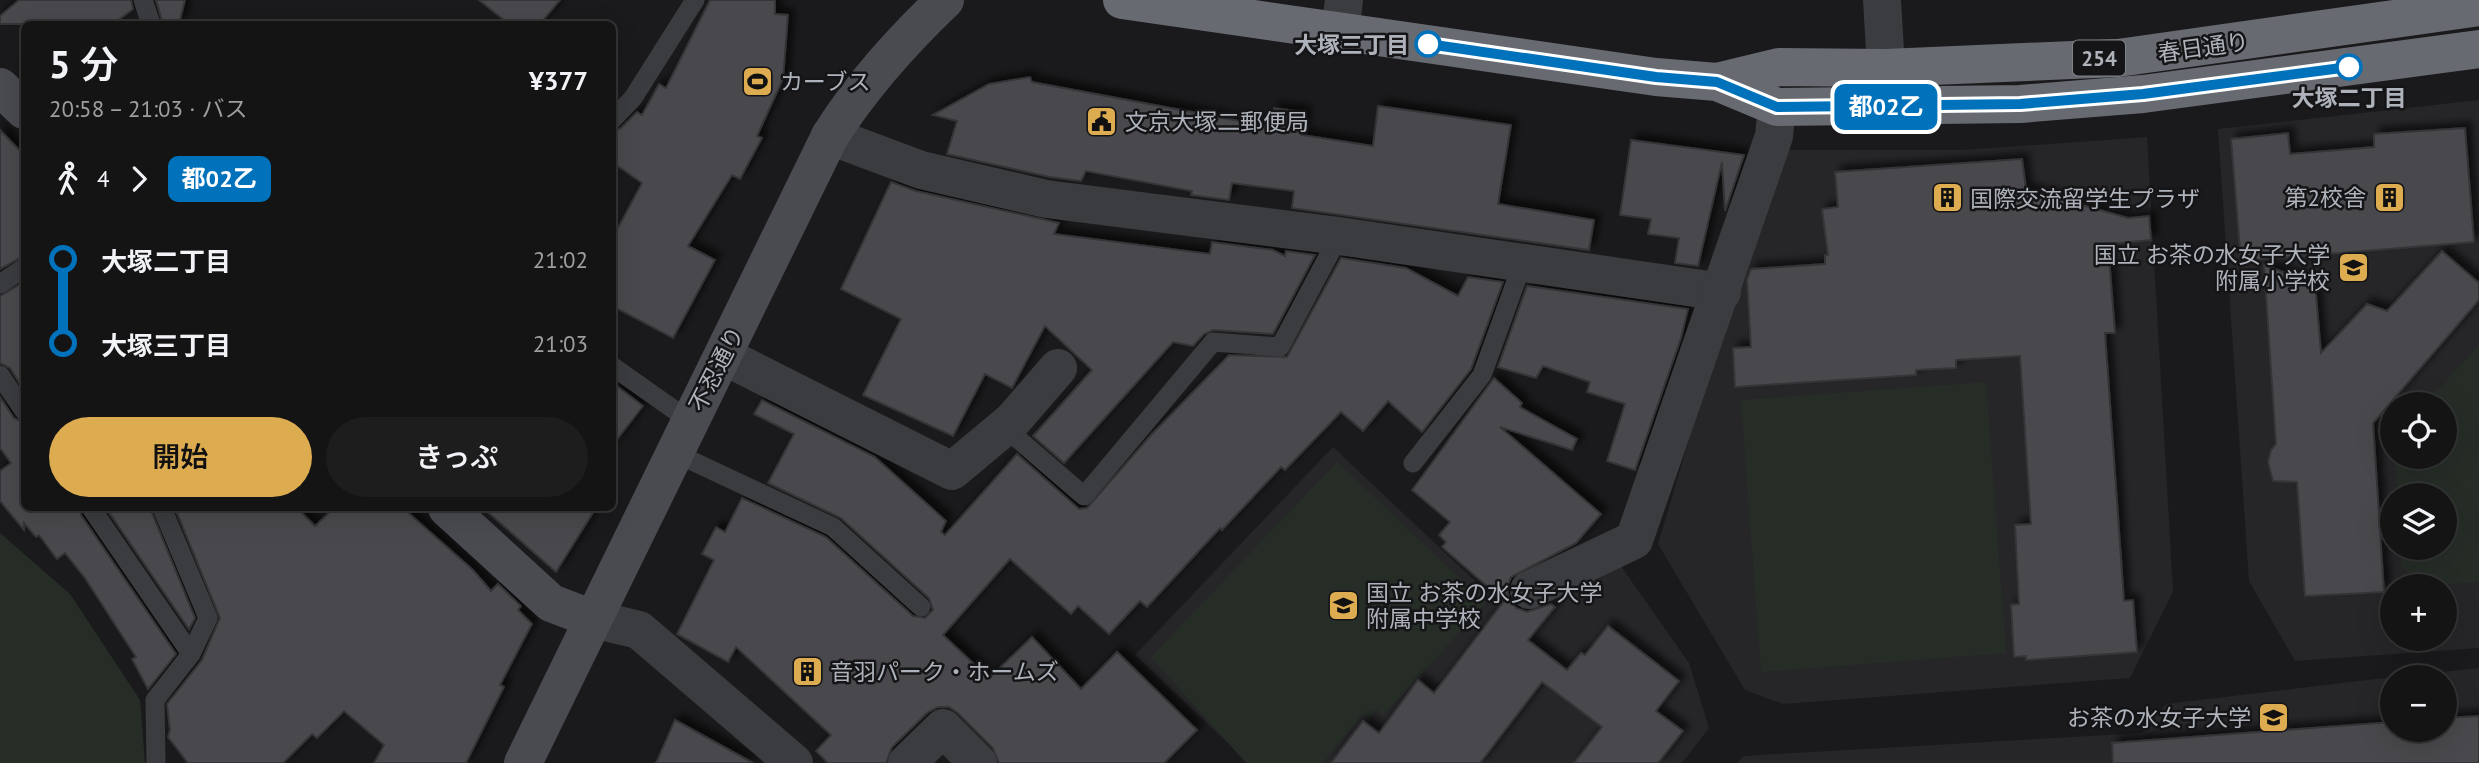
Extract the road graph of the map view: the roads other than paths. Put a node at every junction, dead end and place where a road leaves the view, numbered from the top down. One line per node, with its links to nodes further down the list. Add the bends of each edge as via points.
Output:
1 (143, 0): 9 (lane)
2 (695, 0): 16 (lane, via 633,98)
3 (945, 0): 17 (main road, 不忍通り, via 880,65)
4 (1122, 0): 8 (highway, 春日通り / 254)
5 (1882, 0): 11 (street)
6 (2479, 7): 7 (highway, 春日通り / 254)
7 (2348, 13): 11 (highway, 春日通り / 254, via 2118,58)
8 (1342, 16): 12 (highway, 春日通り / 254, via 1656,77)
9 (150, 21)
10 (2479, 49): 15 (highway, 春日通り / 254, via 2129,95 2020,104)
11 (1886, 68): 12 (highway, 春日通り / 254, via 1779,67)
12 (1717, 82): 15 (highway, 春日通り / 254)
13 (0, 87): 14 (main road)
14 (21, 107)
15 (1777, 107): 22 (street, via 1774,136)
16 (616, 116)
17 (831, 136): 18 (street, via 921,170 1046,199); 23 (main road, 不忍通り)
18 (1339, 236): 19 (street); 28 (lane, via 1280,347 1213,342 1084,496)
19 (1523, 262): 22 (street); 30 (lane, via 1482,375)
20 (21, 270): 21 (lane)
21 (0, 284)
22 (1722, 292): 34 (street, via 1634,540)
23 (724, 356): 28 (street, via 952,471); 29 (main road, 不忍通り)
24 (1058, 368): 28 (street)
25 (616, 370): 29 (lane)
26 (0, 375): 27 (lane)
27 (21, 406)
28 (1004, 427)
29 (681, 436): 35 (lane, via 833,527); 36 (main road, 不忍通り)
30 (1413, 463)
31 (93, 511): 37 (lane)
32 (163, 511): 37 (lane, via 208,618)
33 (450, 511): 36 (main road, via 551,603)
34 (1529, 590)
35 (921, 607)
36 (593, 619): 38 (street, via 639,630); 40 (main road, 不忍通り)
37 (191, 654): 39 (lane, via 155,700)
38 (781, 758)
39 (156, 763)
40 (523, 763)
41 (907, 763): 42 (street, via 943,727)
42 (978, 763)

